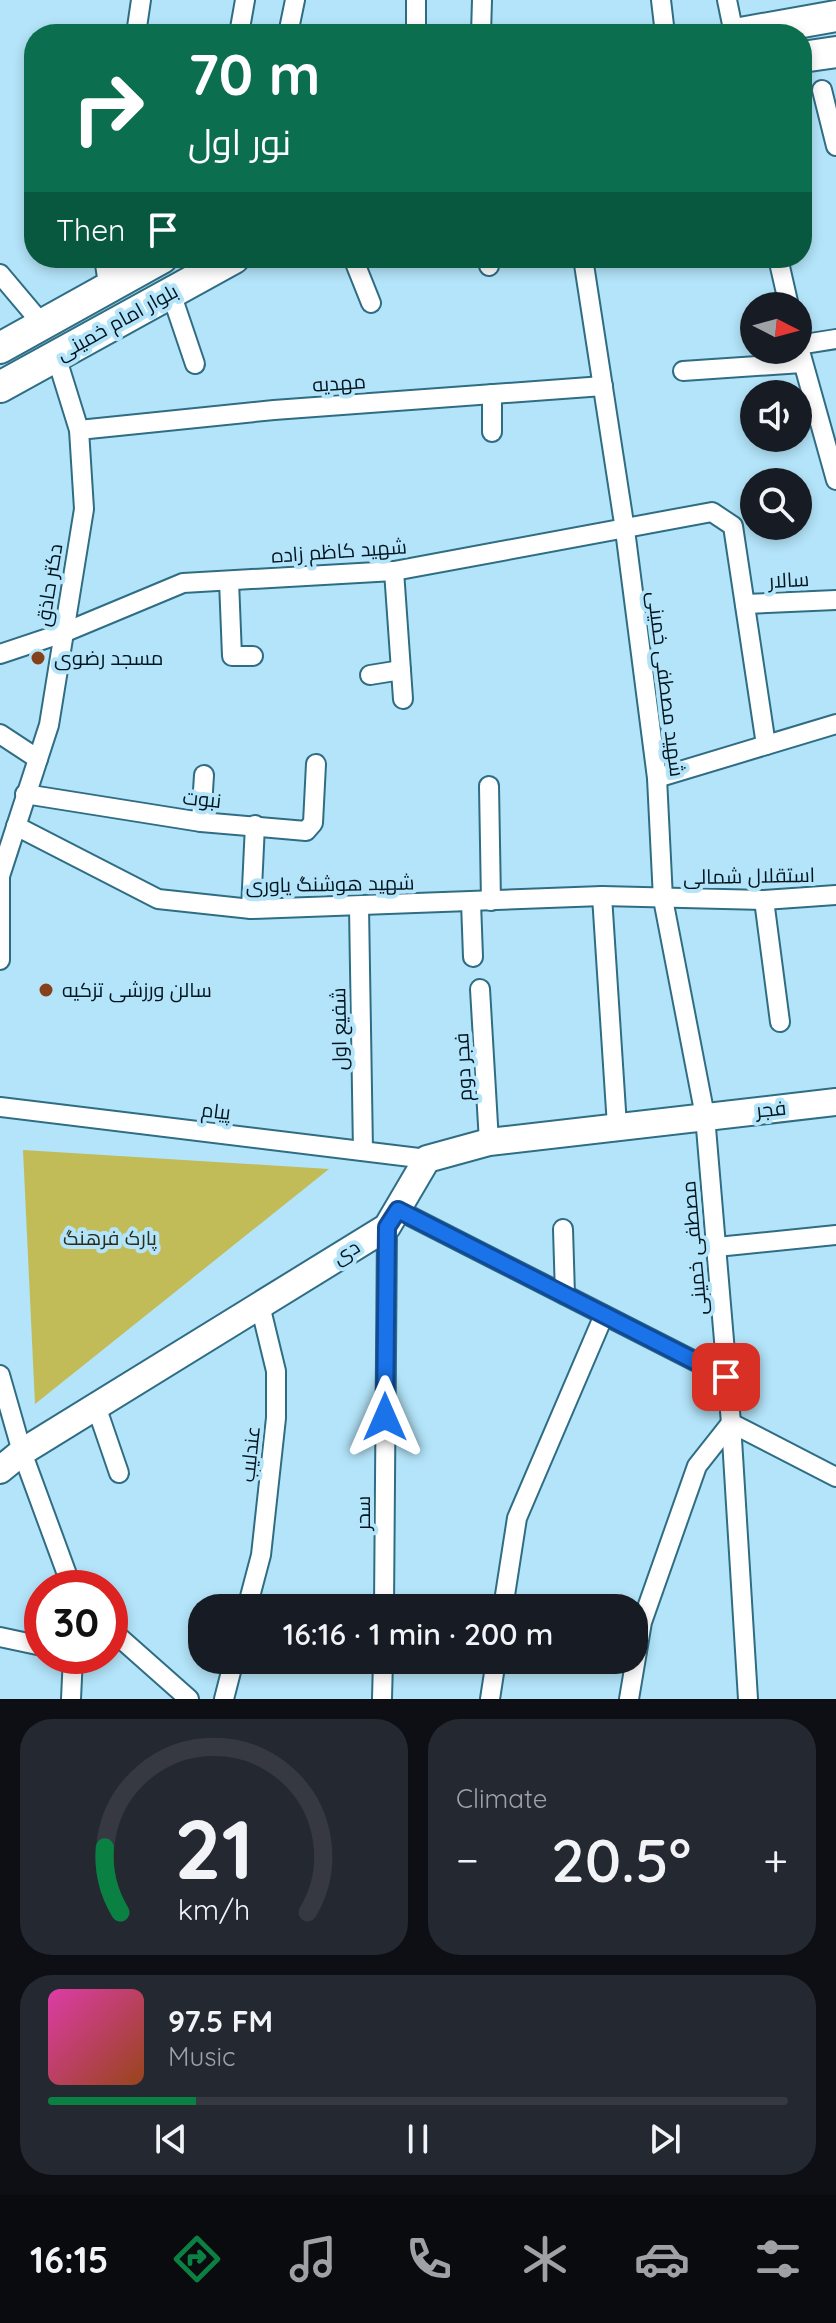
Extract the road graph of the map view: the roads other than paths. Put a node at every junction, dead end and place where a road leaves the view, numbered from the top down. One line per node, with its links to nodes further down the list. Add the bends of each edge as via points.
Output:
1 (141, 0): 9 (street)
2 (245, 0): 10 (street)
3 (295, 0): 11 (street)
4 (416, 0): 12 (street)
5 (482, 0): 13 (street)
6 (661, 0): 14 (street)
7 (727, 0): 15 (street)
8 (836, 16): 16 (main road)
9 (137, 24)
10 (241, 24)
11 (290, 24)
12 (416, 24)
13 (481, 24)
14 (664, 24)
15 (733, 24)
16 (791, 24)
17 (836, 52): 18 (main road)
18 (812, 56)
19 (822, 90): 20 (street)
20 (836, 146)
21 (106, 268): 28 (street)
22 (145, 268): 28 (main road, بلوار امام خمینی)
23 (216, 268): 30 (main road, بلوار امام خمینی)
24 (357, 268): 31 (street)
25 (585, 268): 41 (street, شهید مصطفی خمینی)
26 (780, 268): 29 (street)
27 (0, 274): 32 (street)
28 (109, 290): 32 (main road, بلوار امام خمینی)
29 (786, 292)
30 (171, 293): 36 (main road, بلوار امام خمینی); 38 (street)
31 (371, 303)
32 (43, 325): 35 (main road, بلوار امام خمینی)
33 (836, 339): 34 (street)
34 (812, 347)
35 (0, 348)
36 (56, 356): 42 (main road, بلوار امام خمینی); 44 (street, دکتر حاذق)
37 (740, 361): 40 (street)
38 (195, 364)
39 (804, 364): 46 (street)
40 (683, 371)
41 (603, 386): 43 (street, مهدیه); 47 (street, شهید مصطفی خمینی)
42 (0, 387)
43 (492, 394): 44 (street, مهدیه); 45 (street)
44 (79, 430): 52 (street, دکتر حاذق, via 84,509)
45 (492, 432)
46 (836, 480)
47 (625, 530): 48 (street, شهید کاظم زاده); 51 (street, شهید کاظم زاده, via 712,512 733,526); 64 (street, شهید مصطفی خمینی)
48 (394, 571): 49 (street, شهید کاظم زاده); 55 (street)
49 (229, 581): 52 (street, شهید کاظم زاده, via 183,583); 54 (street, via 232,656)
50 (836, 600): 51 (street, سالار)
51 (745, 604): 60 (street, شهید کاظم زاده)
52 (63, 633): 53 (street); 61 (street, دکتر حاذق, via 49,725)
53 (0, 654)
54 (253, 656)
55 (401, 670): 56 (street); 57 (street)
56 (370, 675)
57 (403, 699)
58 (836, 724): 60 (street)
59 (0, 734): 61 (street)
60 (766, 745): 64 (street)
61 (38, 759): 66 (street, دکتر حاذق)
62 (316, 764): 68 (street, نبوت, via 312,827 306,831)
63 (204, 775): 67 (street)
64 (657, 778): 73 (street, شهید مصطفی خمینی)
65 (489, 786): 75 (street)
66 (25, 794): 67 (street, نبوت); 69 (street, دکتر حاذق)
67 (201, 822): 68 (street, نبوت)
68 (255, 825): 78 (street)
69 (16, 826): 70 (street, دکتر حاذق); 78 (street, شهید هوشنگ یاوری, via 158,899)
70 (0, 876): 80 (street, دکتر حاذق)
71 (836, 895): 74 (street, استقلال شمالی)
72 (602, 896): 73 (street, شهید هوشنگ یاوری); 75 (street, شهید هوشنگ یاوری); 86 (street)
73 (663, 899): 74 (street, استقلال شمالی); 85 (street, شهید مصطفی خمینی)
74 (764, 900): 82 (street)
75 (491, 901): 76 (street, شهید هوشنگ یاوری)
76 (471, 902): 77 (street, شهید هوشنگ یاوری); 79 (street)
77 (359, 907): 78 (street, شهید هوشنگ یاوری); 88 (street, شفیع اول)
78 (251, 909)
79 (473, 957)
80 (0, 960)
81 (480, 989): 87 (street, فجر دوم)
82 (780, 1022)
83 (836, 1102): 85 (street, فجر)
84 (0, 1107): 88 (street, پیام)
85 (705, 1116): 86 (street); 93 (street, مصطفی خمینی)
86 (617, 1126): 87 (street)
87 (489, 1142): 89 (street)
88 (363, 1151): 89 (street, پیام)
89 (427, 1159): 90 (street, دی)
90 (392, 1218): 94 (street); 95 (street, دی); 107 (street, سحر)
91 (563, 1229): 94 (street)
92 (836, 1235): 93 (street)
93 (717, 1247): 98 (street, مصطفی خمینی)
94 (565, 1295): 96 (street)
95 (260, 1305): 99 (street, دی); 106 (street, عندلیب, via 276,1371 276,1418 261,1555)
96 (604, 1315): 98 (street); 108 (street, via 517,1518)
97 (0, 1375): 101 (street)
98 (726, 1377): 100 (street, مصطفی خمینی)
99 (96, 1406): 101 (street, دی); 103 (street)
100 (731, 1423): 104 (street); 121 (street, via 697,1466 642,1622); 122 (street, مصطفی خمینی)
101 (22, 1452): 102 (street, دی); 105 (street)
102 (0, 1470)
103 (119, 1473)
104 (836, 1477)
105 (65, 1570)
106 (251, 1594)
107 (384, 1594)
108 (505, 1594)
109 (0, 1637): 110 (street)
110 (24, 1642)
111 (128, 1645): 117 (street)
112 (72, 1674): 116 (street)
113 (230, 1674): 118 (street)
114 (383, 1674): 119 (street)
115 (494, 1674): 120 (street)
116 (71, 1699)
117 (189, 1699)
118 (224, 1699)
119 (382, 1699)
120 (490, 1699)
121 (629, 1699)
122 (748, 1699)

